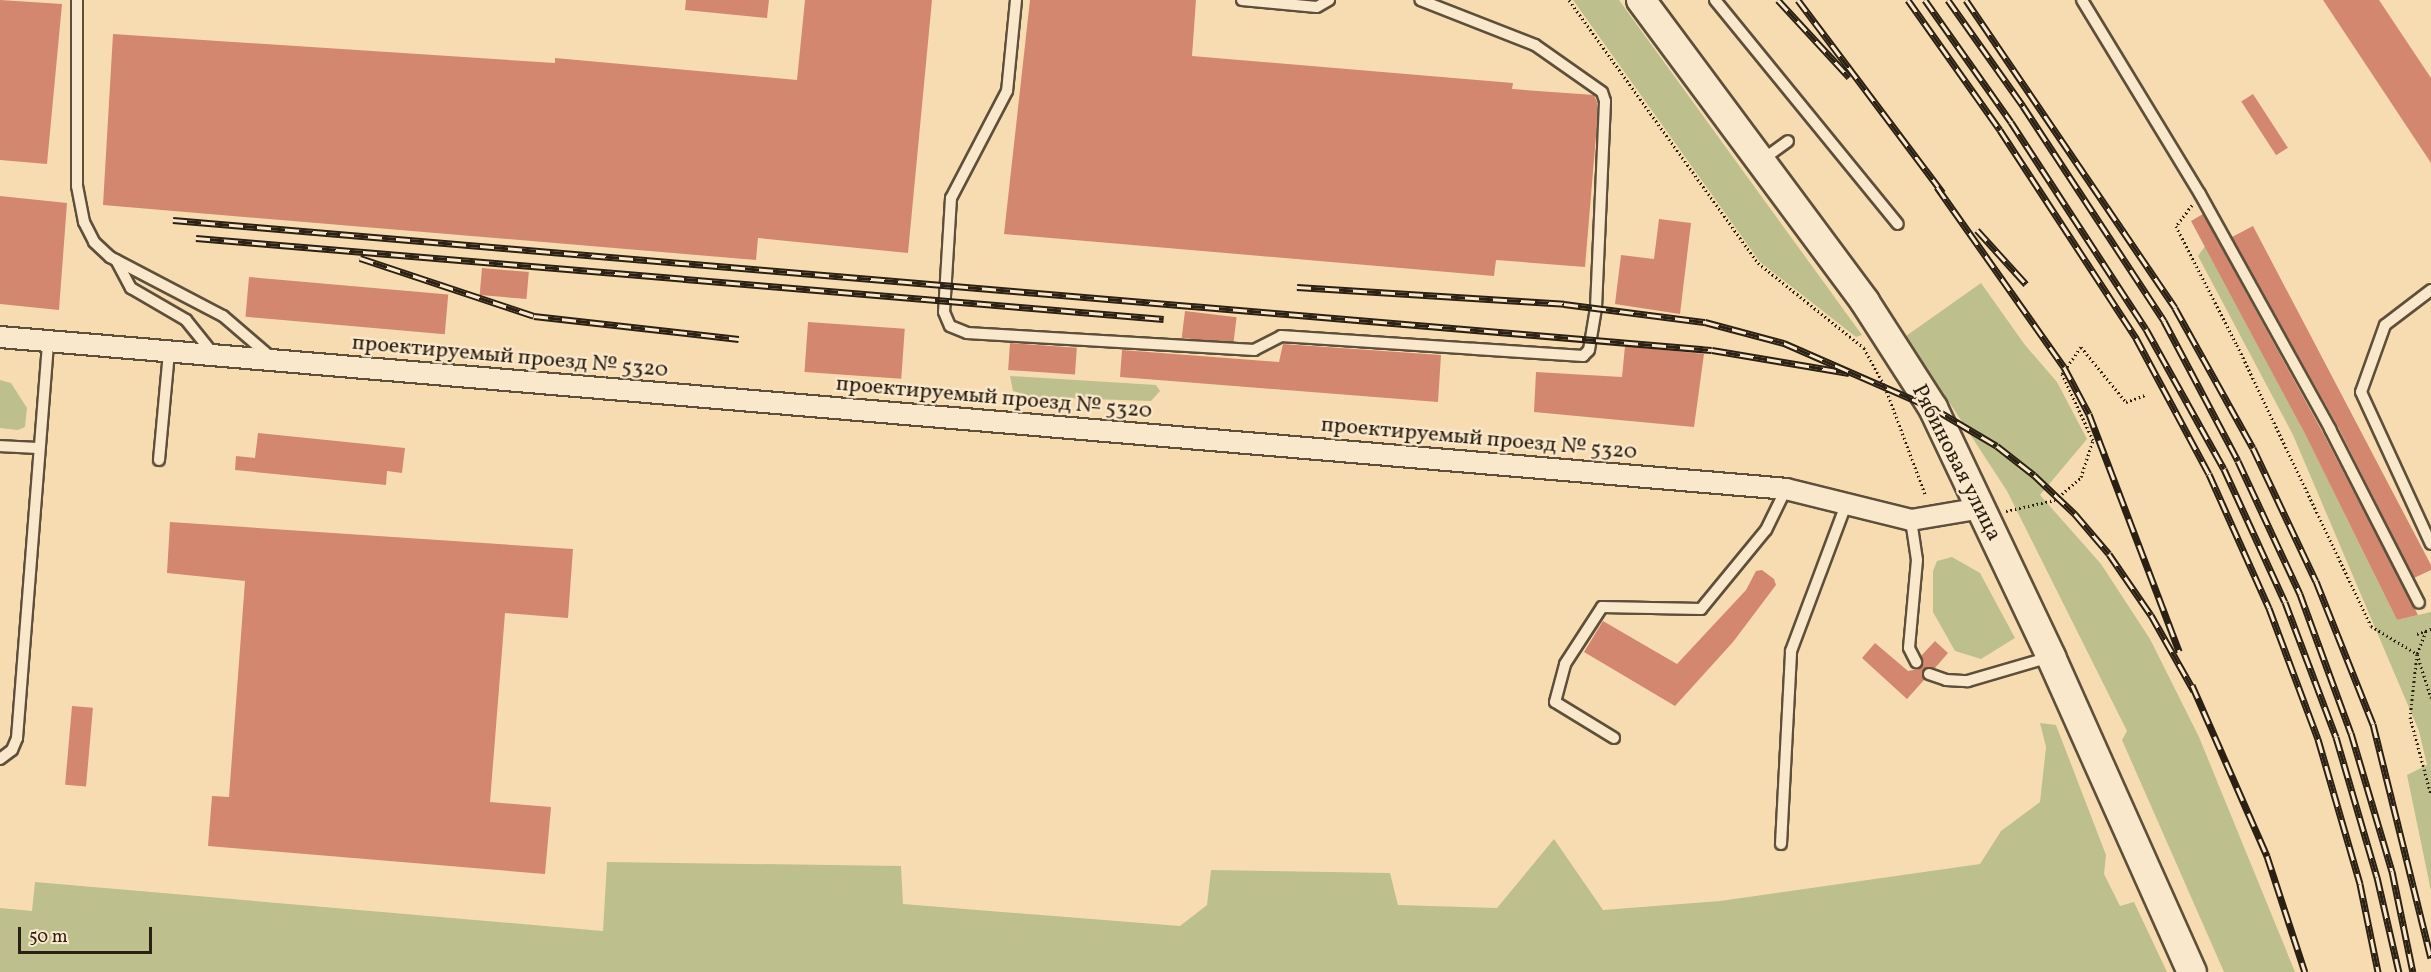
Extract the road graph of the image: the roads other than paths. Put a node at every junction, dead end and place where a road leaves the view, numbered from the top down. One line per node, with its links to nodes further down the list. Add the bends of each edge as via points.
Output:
1 (77, 0): 12 (lane, via 77,186 84,222 94,242)
2 (1016, 0): 5 (lane, via 1007,91 951,198 944,312 950,326 967,333 1254,350 1281,336 1583,356 1589,350 1596,308 1605,101 1602,92 1535,45)
3 (1242, 0): 4 (lane, via 1310,7)
4 (1329, 0)
5 (1420, 0)
6 (1641, 0): 10 (street, Рябиновая улица)
7 (1715, 0): 11 (lane)
8 (2082, 0): 27 (lane, via 2200,194 2330,429)
9 (1788, 141): 10 (lane)
10 (1762, 160): 24 (street, Рябиновая улица, via 1865,302 1933,408)
11 (1898, 224)
12 (116, 260): 17 (lane, via 130,288 186,320); 18 (lane, via 223,316)
13 (2431, 290): 26 (lane, via 2385,325 2361,392)
14 (0, 337): 15 (street, проектируемый проезд № 5320)
15 (48, 342): 16 (street, проектируемый проезд № 5320); 20 (lane)
16 (170, 352): 17 (street, проектируемый проезд № 5320); 21 (lane)
17 (215, 356): 18 (street, проектируемый проезд № 5320)
18 (276, 361): 22 (street, проектируемый проезд № 5320)
19 (0, 446): 20 (lane)
20 (38, 448): 32 (lane, via 17,738 12,750)
21 (159, 460)
22 (1786, 489): 23 (street, проектируемый проезд № 5320); 31 (lane, via 1766,530 1701,609 1602,607 1565,664 1555,702)
23 (1846, 505): 25 (street, проектируемый проезд № 5320); 33 (lane, via 1791,651)
24 (1981, 508): 25 (street, проектируемый проезд № 5320); 28 (street, Рябиновая улица)
25 (1911, 520): 29 (lane, via 1917,560 1910,648)
26 (2431, 544)
27 (2419, 603)
28 (2051, 657): 30 (lane, via 1968,681); 34 (street, Рябиновая улица)
29 (1916, 662)
30 (1929, 674)
31 (1614, 738)
32 (0, 759)
33 (1781, 844)
34 (2192, 972)

